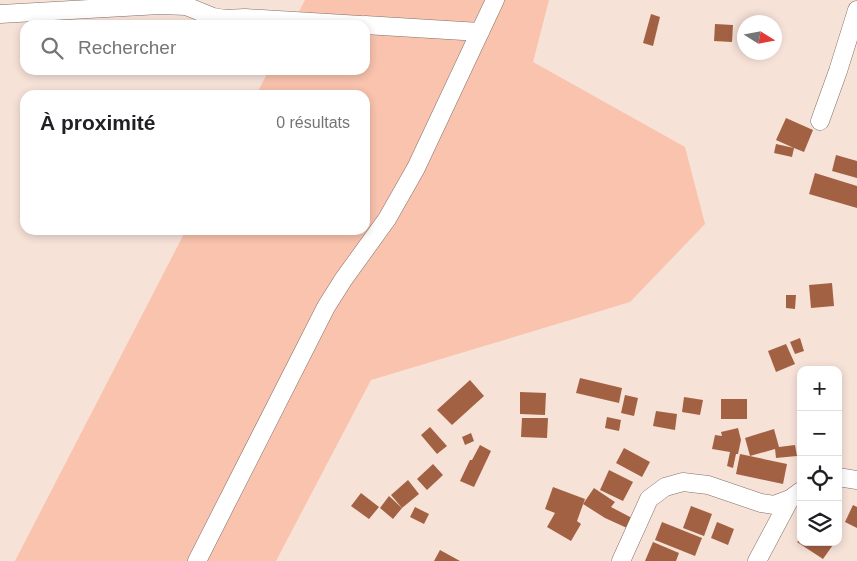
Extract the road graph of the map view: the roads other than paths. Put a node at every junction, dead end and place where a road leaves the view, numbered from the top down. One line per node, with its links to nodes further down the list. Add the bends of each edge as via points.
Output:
1 (495, 0): 6 (street)
2 (857, 10): 7 (street)
3 (0, 14): 4 (street, via 160,5 186,6 225,19)
4 (278, 20)
5 (370, 25): 6 (street)
6 (480, 32): 11 (street, via 416,168 386,220 326,307)
7 (820, 121)
8 (842, 478): 9 (street)
9 (857, 480)
10 (796, 495): 12 (street, via 774,505 708,485 682,482 665,487 649,499); 13 (street)
11 (198, 561)
12 (621, 561)
13 (757, 561)

